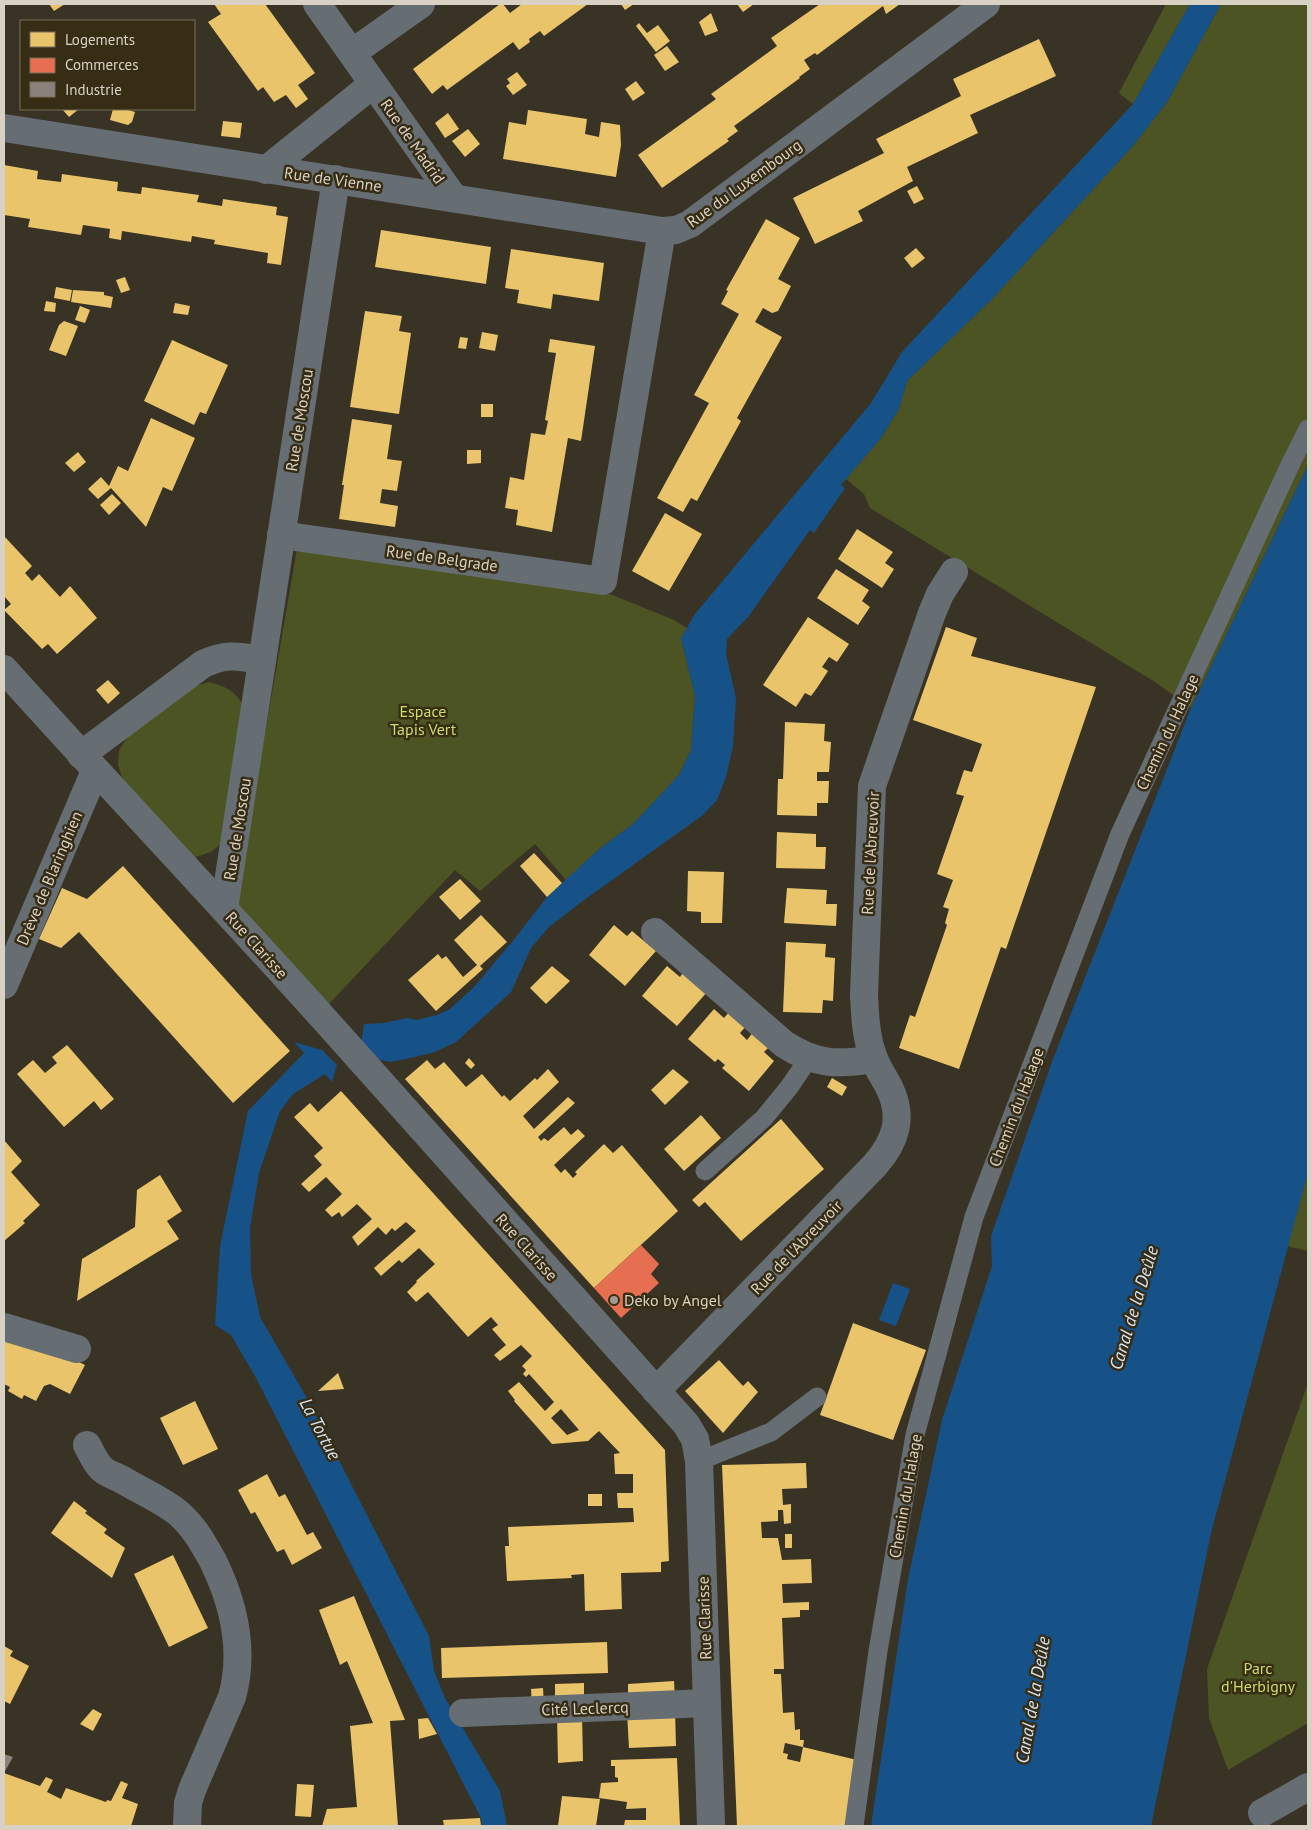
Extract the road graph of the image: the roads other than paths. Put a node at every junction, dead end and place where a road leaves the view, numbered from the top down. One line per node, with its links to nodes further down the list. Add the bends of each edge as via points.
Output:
1 (317, 4): 4 (street, Rue de Madrid)
2 (421, 4): 4 (street)
3 (986, 4): 10 (street, Rue du Luxembourg, via 690,224)
4 (352, 53): 5 (street, Rue de Madrid)
5 (373, 84): 7 (street, Rue de Madrid); 9 (street, Rue de Madrid)
6 (4, 128): 7 (street, Rue de Vienne)
7 (266, 170): 8 (street, Rue de Vienne)
8 (336, 179): 9 (street, Rue de Vienne); 12 (street, Rue de Moscou)
9 (454, 198): 10 (street, Rue de Vienne)
10 (662, 231): 12 (street, Rue de Belgrade, via 603,581)
11 (1308, 429): 35 (lane, Chemin du Halage, via 1120,834 974,1217 915,1435 878,1651)
12 (281, 535): 14 (street, Rue de Moscou)
13 (954, 572): 21 (street, Rue de l'Abreuvoir, via 932,613 872,786 864,995 868,1042)
14 (262, 660): 16 (street, via 225,656 209,661); 17 (street, Rue de Moscou)
15 (4, 669): 16 (street, Rue Clarisse)
16 (88, 763): 17 (street, Rue Clarisse); 19 (street, Drève de Blaringhien)
17 (224, 909): 25 (street, Rue Clarisse)
18 (655, 932): 20 (street, via 784,1044)
19 (4, 985)
20 (809, 1058): 21 (street, via 840,1063); 22 (lane, via 764,1118)
21 (874, 1059): 25 (street, Rue de l'Abreuvoir, via 896,1106 896,1130 887,1152)
22 (705, 1171)
23 (4, 1327): 24 (street)
24 (77, 1349)
25 (656, 1392): 28 (street, Rue Clarisse, via 686,1424 695,1439)
26 (817, 1397): 28 (lane, via 771,1432)
27 (87, 1445): 33 (street, via 101,1469 164,1504 190,1524 214,1564 233,1614 238,1650 236,1683 192,1790)
28 (699, 1461): 29 (street, Rue Clarisse)
29 (707, 1703): 30 (street, Cité Leclercq); 34 (street, Rue Clarisse)
30 (463, 1713)
31 (1308, 1787): 32 (street)
32 (1262, 1813)
33 (187, 1826)
34 (712, 1826)
35 (854, 1826)

